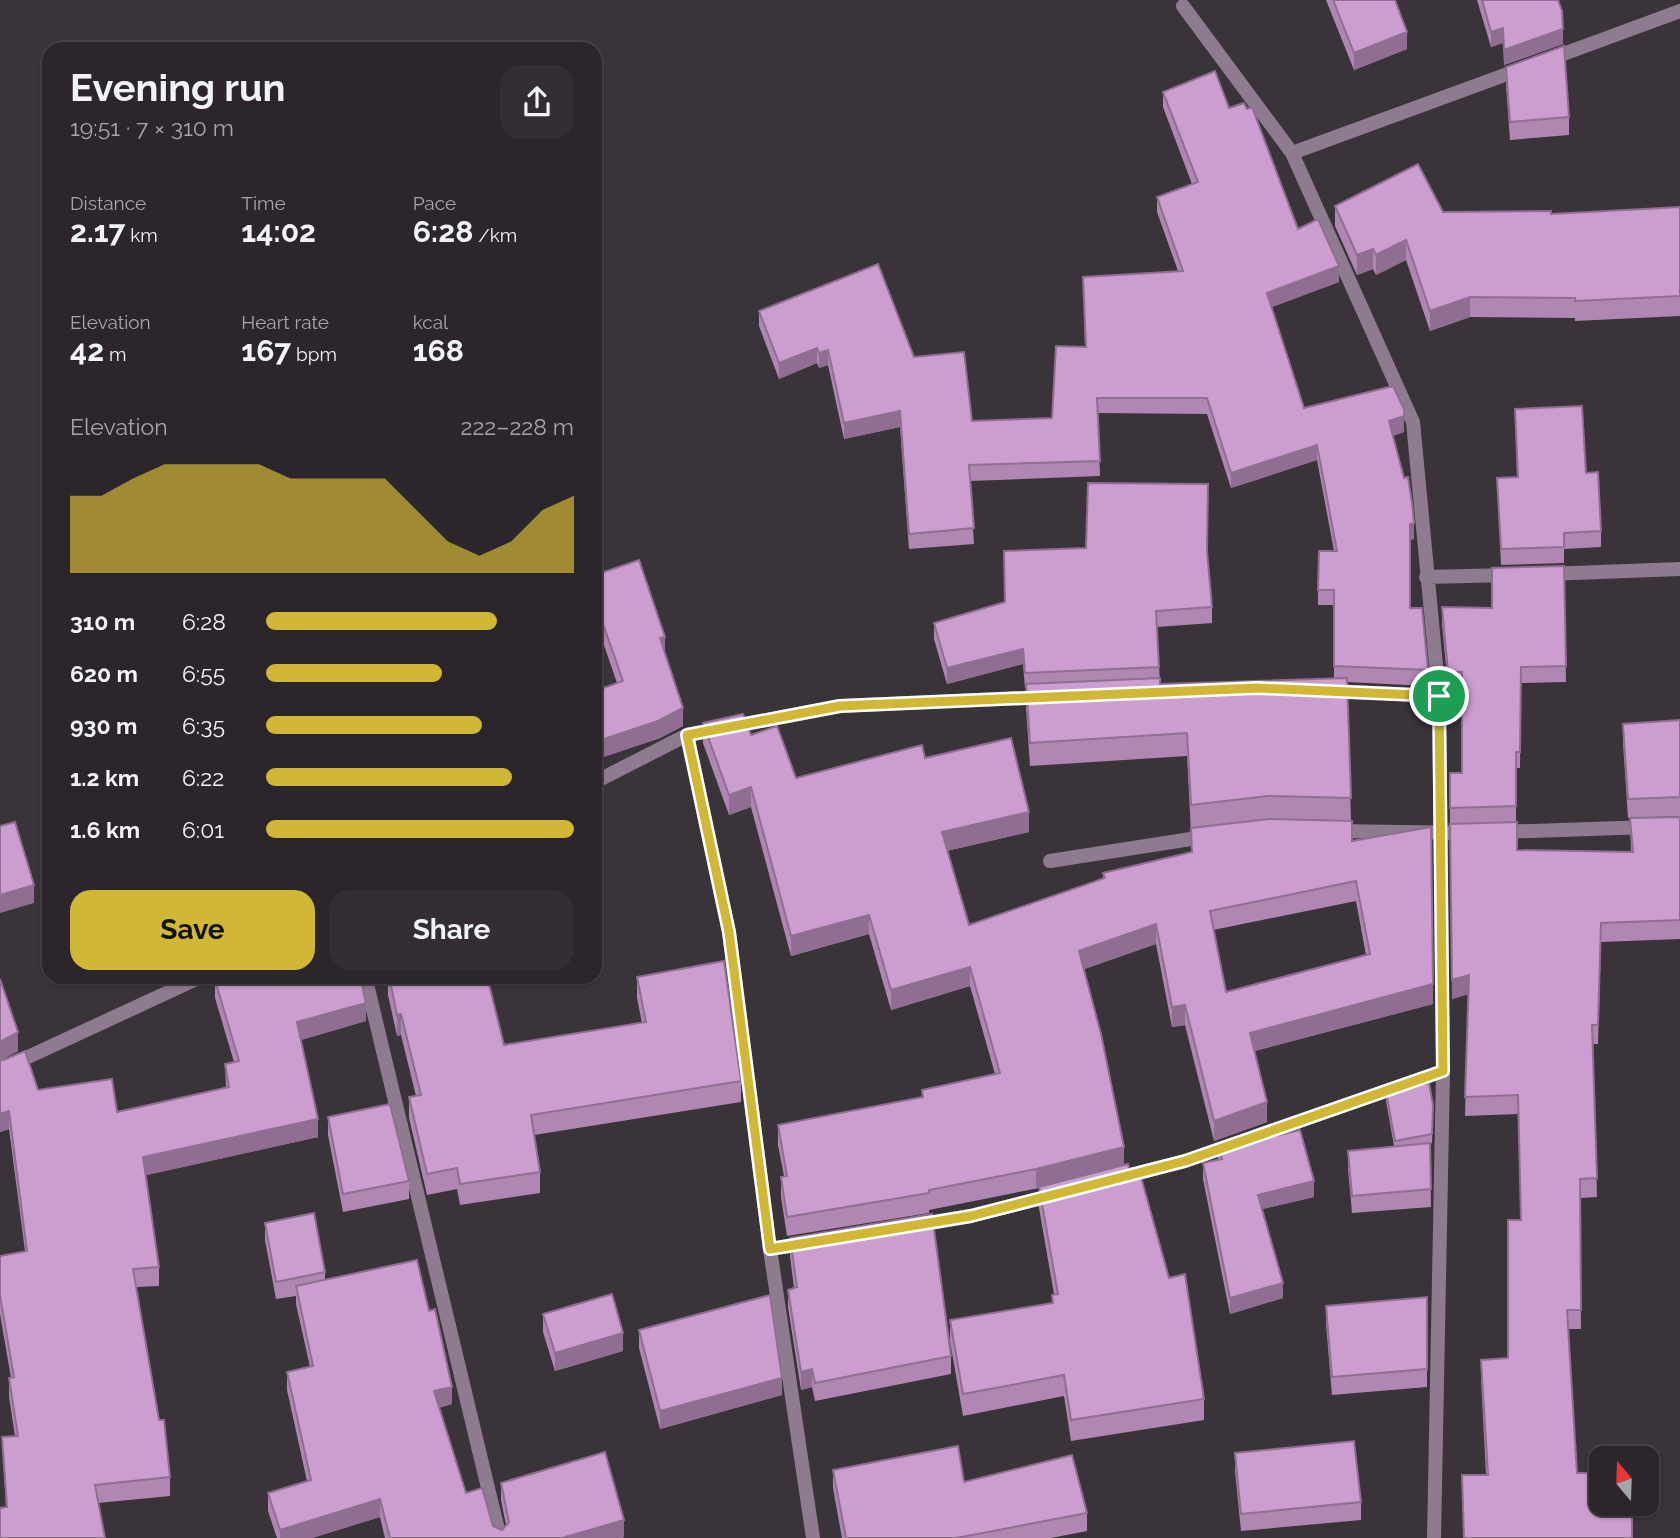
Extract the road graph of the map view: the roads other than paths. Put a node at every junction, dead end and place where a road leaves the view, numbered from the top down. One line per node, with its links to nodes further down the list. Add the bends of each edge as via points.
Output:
1 (1184, 6): 3 (street)
2 (1680, 11): 3 (street)
3 (1292, 153): 5 (street, via 1413,422)
4 (1680, 569): 5 (street)
5 (1426, 578): 8 (street)
6 (1322, 691): 8 (street)
7 (1062, 696): 9 (street, via 840,706)
8 (1439, 696): 14 (street)
9 (687, 735): 10 (street); 24 (street, via 729,932)
10 (602, 778)
11 (1680, 827): 14 (street)
12 (1321, 831): 14 (street)
13 (1228, 834): 15 (street)
14 (1439, 834): 19 (street)
15 (1050, 861)
16 (186, 984): 18 (street)
17 (367, 984): 25 (street)
18 (0, 1070)
19 (1443, 1071): 20 (street, via 1185,1161); 27 (street)
20 (1105, 1182)
21 (1065, 1192): 22 (street)
22 (904, 1227)
23 (824, 1240): 24 (street)
24 (770, 1249): 26 (street)
25 (500, 1538)
26 (813, 1538)
27 (1434, 1538)

